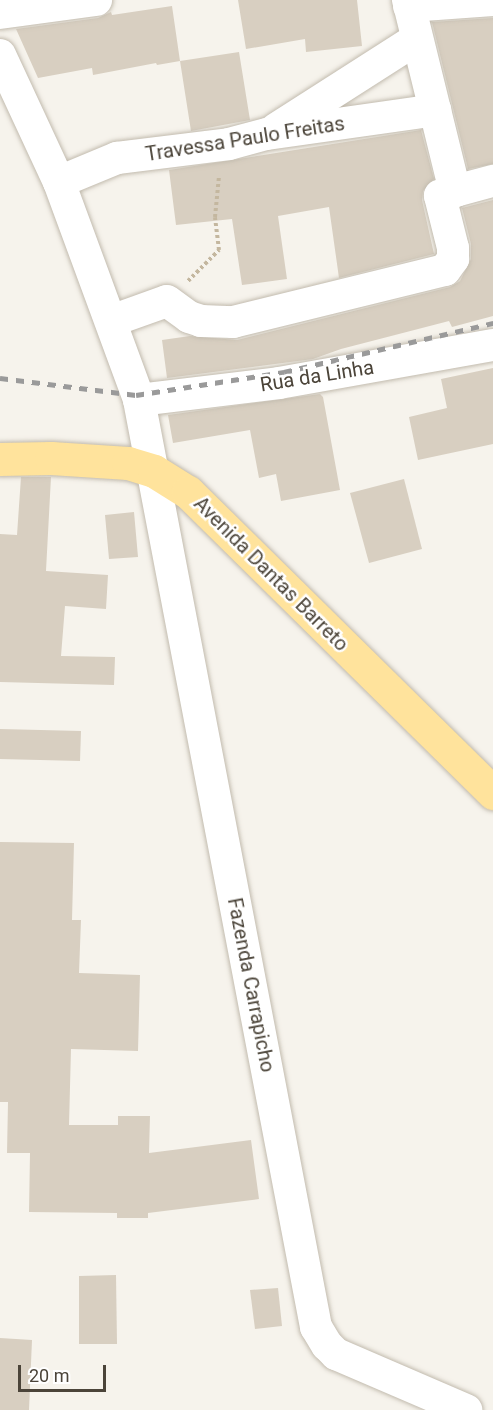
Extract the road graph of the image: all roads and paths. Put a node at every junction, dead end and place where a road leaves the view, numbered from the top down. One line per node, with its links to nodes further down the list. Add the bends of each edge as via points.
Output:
1 (96, 0): 4 (street)
2 (493, 0): 3 (street)
3 (408, 3): 5 (street)
4 (0, 13)
5 (417, 39): 7 (street); 8 (street)
6 (0, 55): 11 (street, Fazenda Carrapicho)
7 (435, 110): 8 (street, Travessa Paulo Freitas); 12 (street)
8 (267, 134): 9 (street, Travessa Paulo Freitas)
9 (229, 144): 11 (street, Travessa Paulo Freitas, via 117,158); 13 (path, via 216,199 219,250)
10 (493, 181): 12 (street)
11 (59, 182): 14 (street, Fazenda Carrapicho)
12 (455, 190): 13 (street, via 440,196 453,248 453,258 445,270 233,322 201,321)
13 (167, 301): 14 (street)
14 (111, 321): 16 (street, Fazenda Carrapicho)
15 (493, 345): 16 (street, Rua da Linha, via 279,383)
16 (139, 400): 18 (street, Fazenda Carrapicho)
17 (0, 459): 18 (main road, Avenida Dantas Barreto, via 92,459)
18 (154, 471): 19 (main road, Avenida Dantas Barreto, via 188,492 215,517); 20 (street, Fazenda Carrapicho, via 316,1327 336,1354)
19 (493, 793)
20 (466, 1410)

